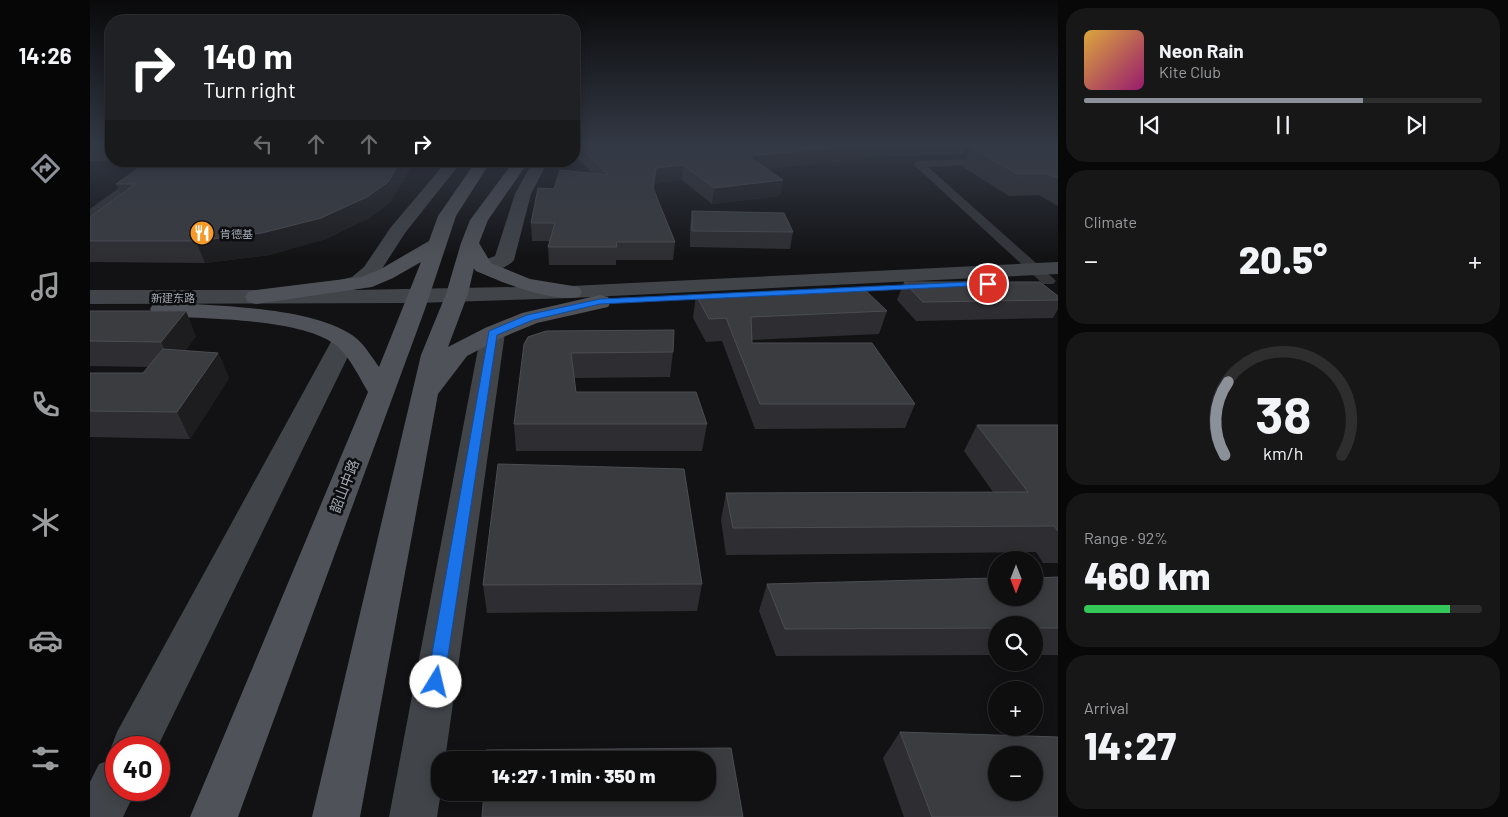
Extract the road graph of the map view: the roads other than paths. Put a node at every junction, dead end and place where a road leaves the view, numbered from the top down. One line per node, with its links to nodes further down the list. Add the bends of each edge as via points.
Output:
1 (133, 183): 7 (street)
2 (437, 183): 11 (main road, via 397,231 371,271 359,281)
3 (469, 183): 8 (main road, 韶山中路, via 447,216)
4 (506, 183): 9 (main road, via 479,220)
5 (529, 183): 9 (main road, via 504,260)
6 (940, 183): 10 (street)
7 (90, 215)
8 (436, 245): 11 (main road, via 386,274); 16 (main road, 韶山中路)
9 (476, 255): 12 (main road, via 525,284); 15 (main road)
10 (1051, 278): 12 (main road); 17 (main road)
11 (340, 287): 14 (main road)
12 (571, 292): 15 (main road)
13 (90, 297): 14 (main road, 新建东路)
14 (256, 297): 16 (main road, 新建东路)
15 (453, 301): 16 (main road); 17 (main road); 23 (main road, via 433,355)
16 (415, 302): 19 (main road, 新建东路); 22 (main road, 韶山中路)
17 (600, 302): 20 (main road, via 530,318)
18 (90, 309): 19 (main road, 新建东路)
19 (161, 309): 21 (main road, via 295,321 331,332)
20 (493, 333): 23 (main road, via 458,351); 29 (main road)
21 (344, 340): 22 (main road); 24 (main road)
22 (381, 391): 27 (main road, 韶山中路)
23 (425, 395): 28 (main road)
24 (139, 736)
25 (106, 801): 26 (main road)
26 (98, 817)
27 (214, 817)
28 (336, 817)
29 (413, 817)

